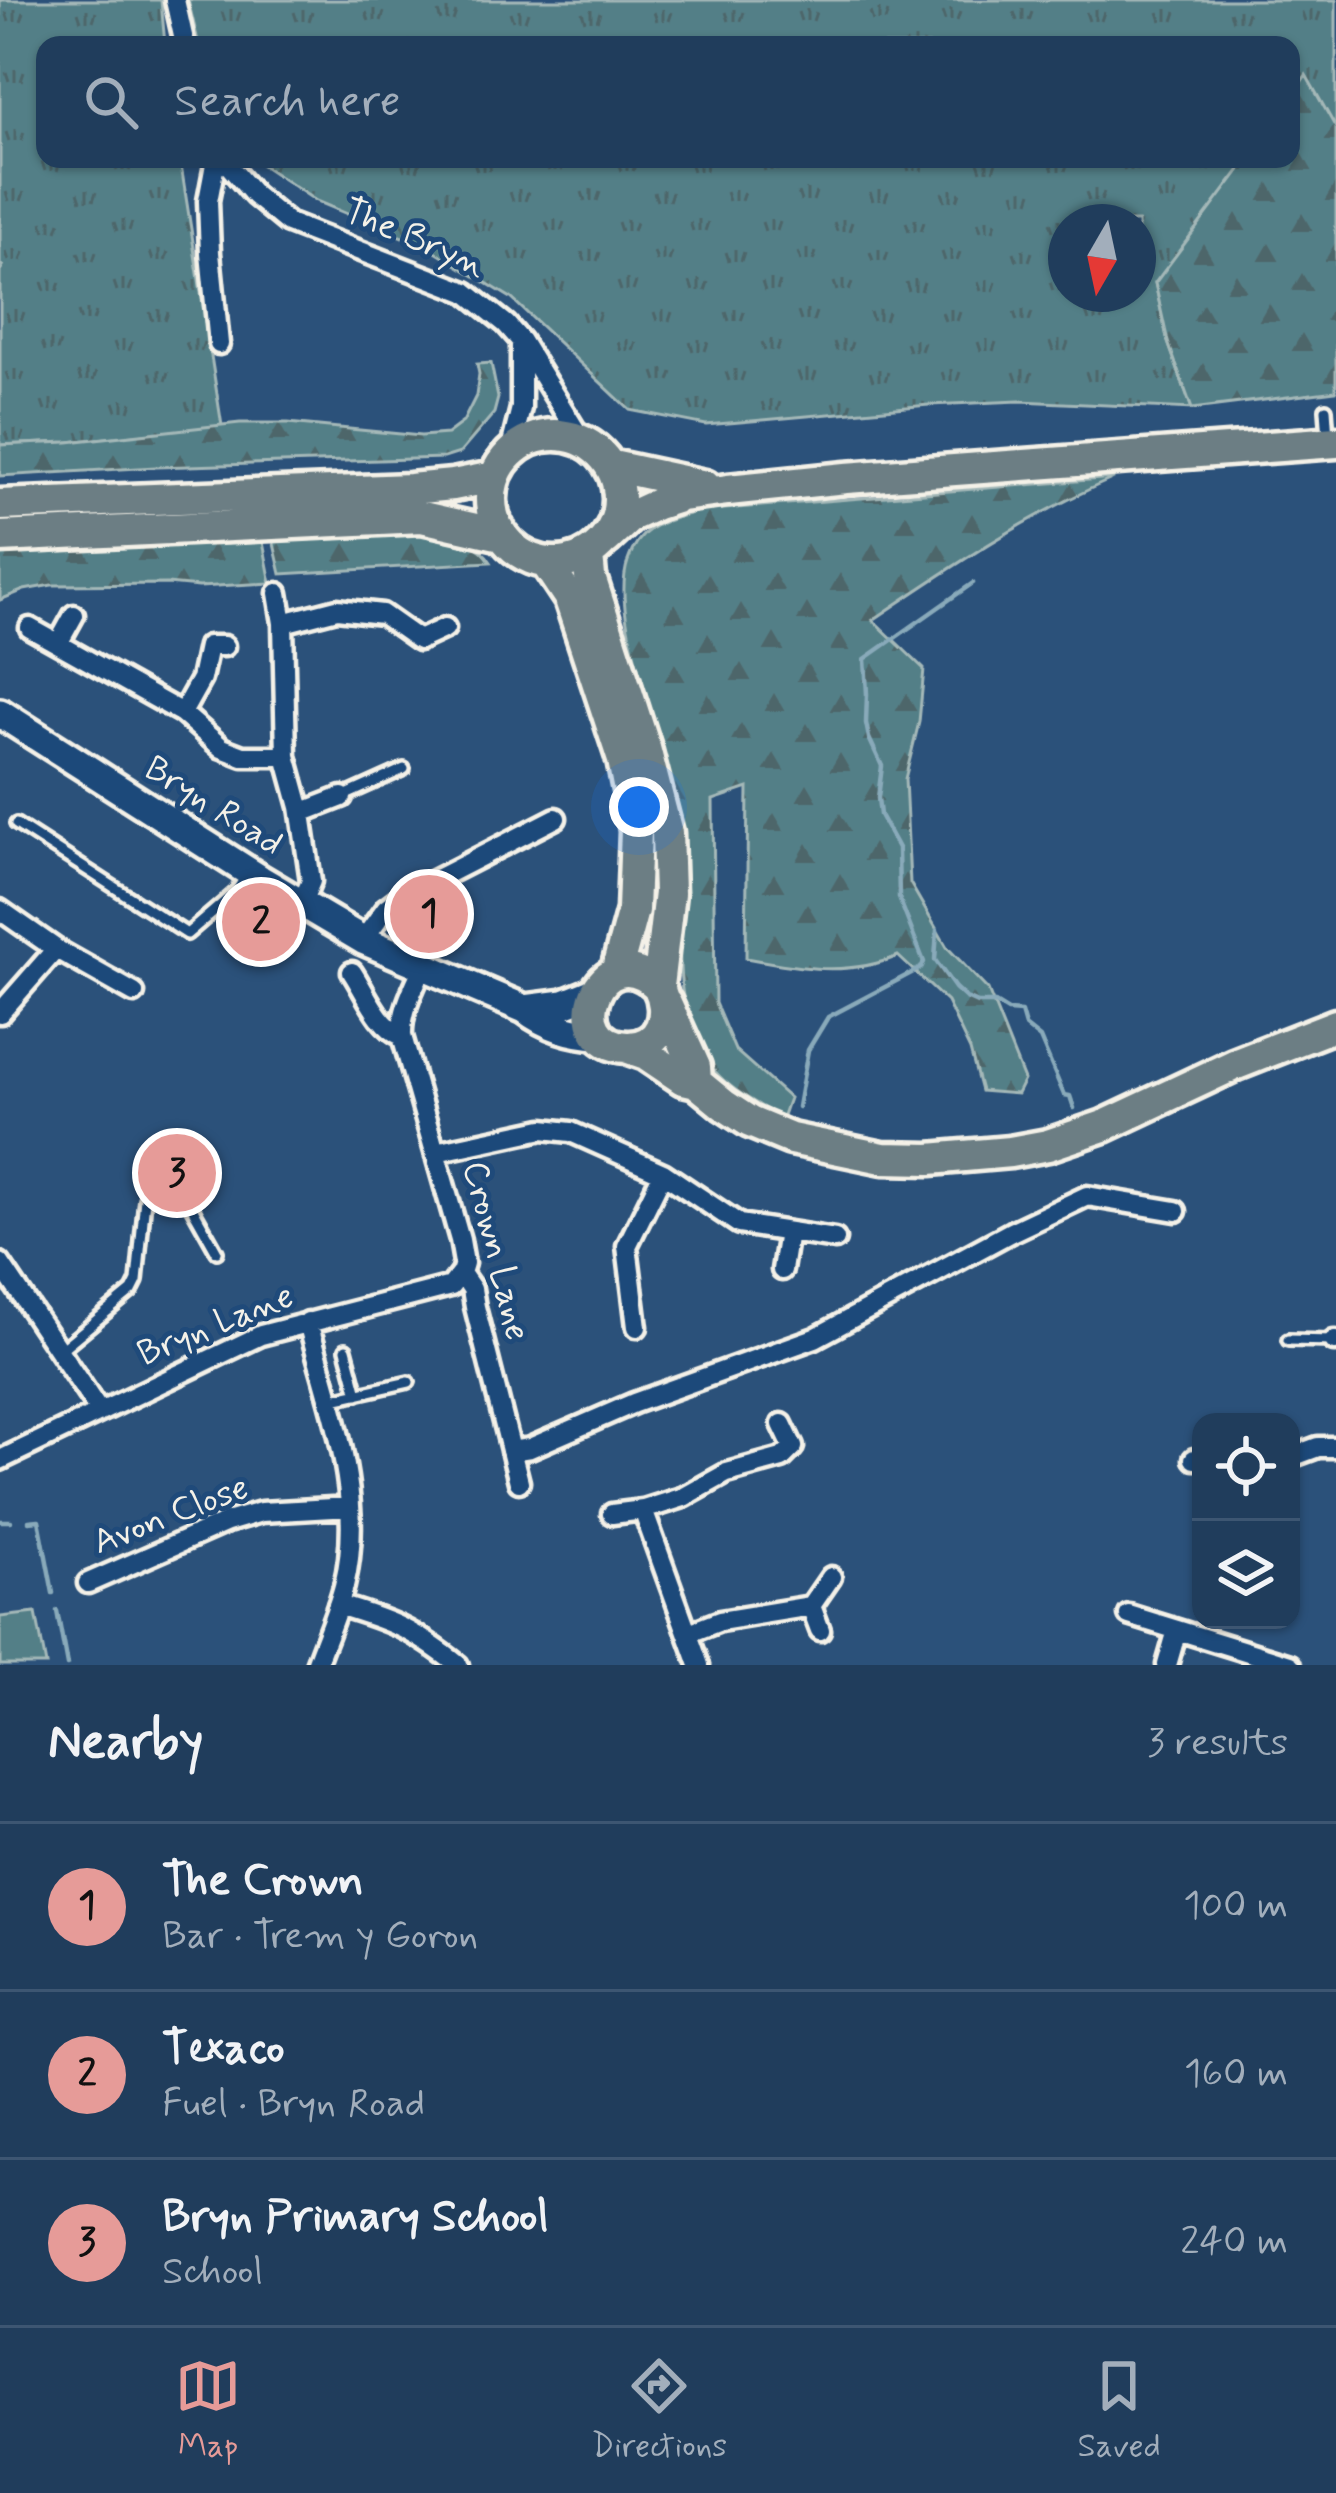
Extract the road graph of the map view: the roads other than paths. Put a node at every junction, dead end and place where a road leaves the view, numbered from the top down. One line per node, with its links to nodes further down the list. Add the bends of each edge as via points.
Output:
1 (176, 0): 2 (street)
2 (182, 36)
3 (217, 168): 6 (street, via 208,201)
4 (228, 168): 5 (street, The Bryn, via 288,223 466,292)
5 (521, 341): 8 (street, The Bryn); 10 (street, via 521,408)
6 (219, 344)
7 (1326, 409): 9 (lane)
8 (581, 439): 10 (main road, via 543,435); 11 (main road)
9 (1332, 442): 12 (main road)
10 (502, 465): 13 (main road, via 453,485 410,490); 14 (main road, via 490,497)
11 (612, 466): 12 (main road); 16 (main road, via 620,504)
12 (728, 490): 16 (main road, via 657,504)
13 (0, 505)
14 (502, 535): 15 (main road, via 422,517); 17 (main road)
15 (0, 537)
16 (597, 547): 17 (main road); 43 (main road, via 590,578 667,832)
17 (546, 563): 42 (main road, via 571,599 636,831 633,910)
18 (278, 593): 20 (street)
19 (74, 615): 23 (street)
20 (283, 623): 22 (street, via 337,609 382,614 419,640); 27 (street)
21 (30, 628): 23 (street)
22 (445, 628)
23 (58, 642): 26 (street)
24 (224, 646): 26 (street, via 208,646)
25 (0, 713): 33 (street, Bryn Road)
26 (182, 713): 27 (street, via 222,748)
27 (286, 756): 30 (street)
28 (404, 769): 29 (lane)
29 (342, 797): 30 (street)
30 (301, 813): 34 (street, via 311,881)
31 (556, 818): 38 (street, via 398,899)
32 (16, 824): 33 (lane, via 188,934)
33 (254, 876): 34 (street, Bryn Road); 36 (lane)
34 (301, 905): 37 (lane, via 285,930); 38 (street, Bryn Road)
35 (0, 910): 39 (street)
36 (249, 915)
37 (274, 930)
38 (363, 940): 40 (street, Bryn Road)
39 (56, 950): 44 (street); 46 (street)
40 (423, 967): 45 (street, Bryn Road); 48 (street)
41 (352, 972): 48 (street, Crown Lane, via 384,1023)
42 (605, 983): 43 (main road, via 629,971); 45 (street, via 564,1004); 49 (main road, via 591,1020)
43 (661, 992): 49 (main road, via 666,1011 651,1040 634,1047); 50 (main road)
44 (134, 993)
45 (524, 1009): 49 (street, Bryn Road, via 566,1031)
46 (0, 1013)
47 (1336, 1025): 50 (main road, via 1104,1126 975,1156 883,1158 790,1139 750,1122)
48 (402, 1036): 51 (street, Crown Lane)
49 (613, 1041): 50 (main road)
50 (696, 1082)
51 (436, 1152): 52 (street, via 556,1129); 59 (street, Crown Lane)
52 (663, 1173): 54 (street, via 739,1224); 61 (street, via 627,1246)
53 (1175, 1211): 72 (street, via 1087,1196 815,1339)
54 (788, 1232): 55 (street); 58 (street)
55 (835, 1239)
56 (217, 1252): 65 (lane, via 176,1179 145,1199 132,1291)
57 (0, 1263): 65 (street)
58 (782, 1270)
59 (461, 1273): 60 (street, Bryn Lane, via 451,1286); 72 (street, Crown Lane, via 472,1289)
60 (308, 1322): 68 (street); 69 (street, Bryn Lane, via 261,1335)
61 (637, 1327)
62 (1288, 1340): 63 (lane)
63 (1335, 1341)
64 (346, 1348): 67 (lane)
65 (58, 1351): 69 (street)
66 (409, 1382): 67 (lane)
67 (358, 1394): 68 (lane)
68 (329, 1400): 76 (street)
69 (99, 1411): 74 (street, Bryn Lane)
70 (782, 1424): 77 (street, via 793,1447 782,1458)
71 (1336, 1447): 73 (street)
72 (511, 1451): 75 (street, Crown Lane)
73 (1300, 1454)
74 (0, 1460)
75 (519, 1482)
76 (350, 1507): 80 (street, Avon Close, via 261,1512); 81 (street)
77 (643, 1510): 78 (street); 86 (street)
78 (612, 1514)
79 (831, 1576): 82 (street)
80 (88, 1583)
81 (338, 1605): 87 (street); 88 (street, via 399,1624)
82 (811, 1606): 84 (street); 86 (street)
83 (1129, 1615): 85 (street)
84 (820, 1630)
85 (1177, 1630): 90 (street); 91 (street)
86 (689, 1634): 89 (street)
87 (316, 1665)
88 (458, 1665)
89 (699, 1665)
90 (1167, 1665)
91 (1290, 1665)

